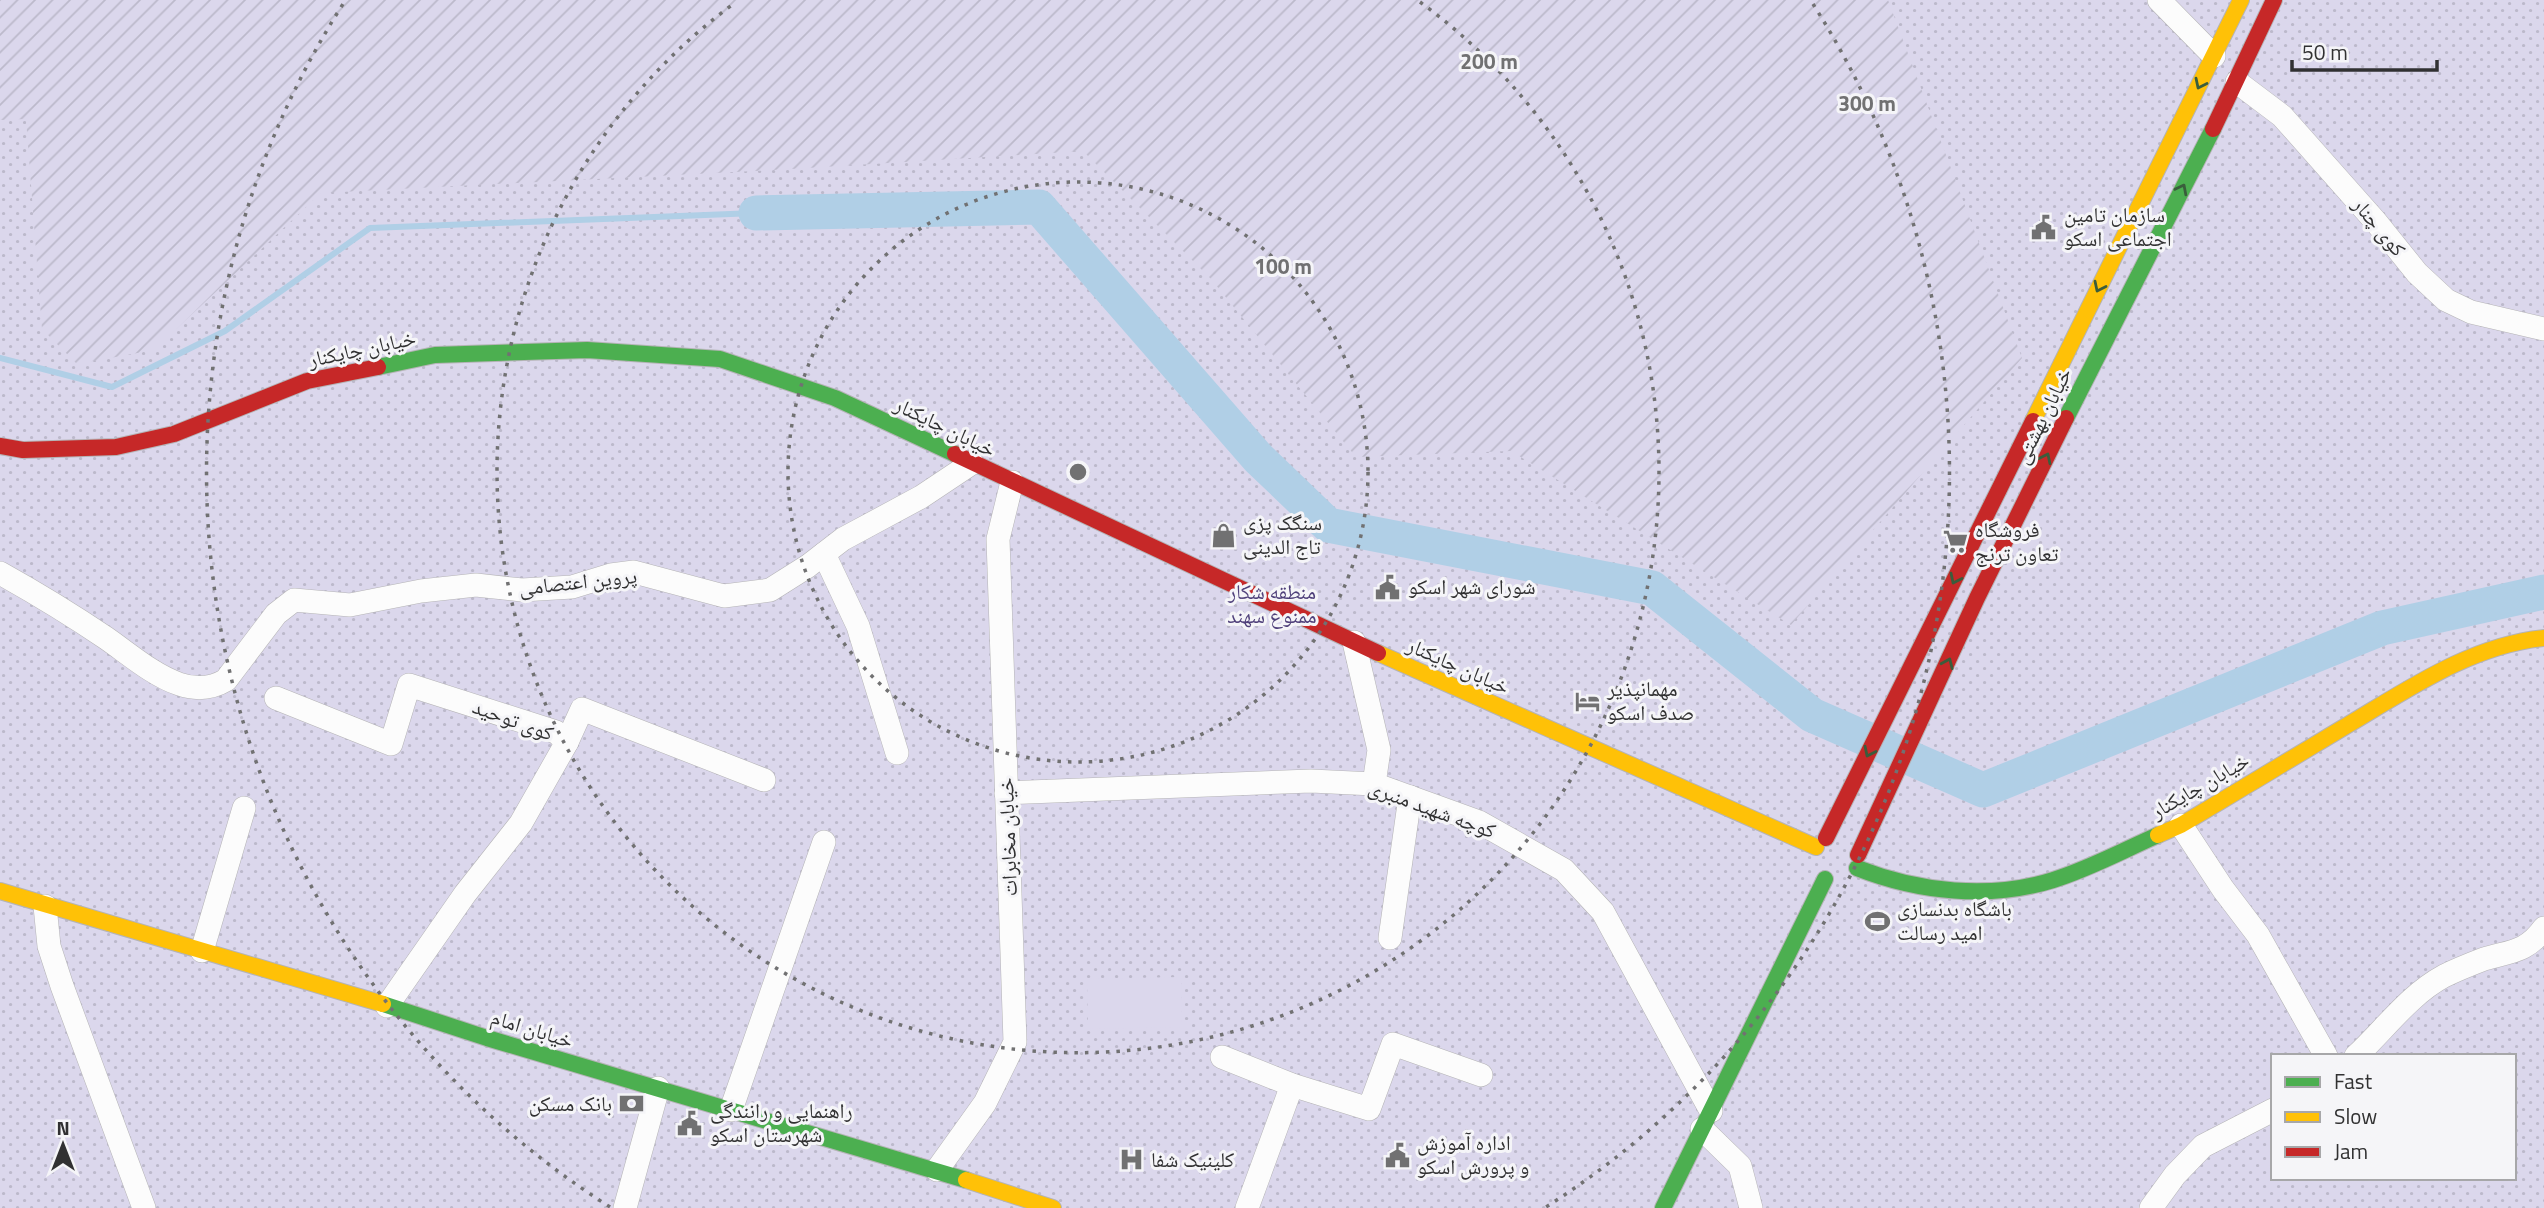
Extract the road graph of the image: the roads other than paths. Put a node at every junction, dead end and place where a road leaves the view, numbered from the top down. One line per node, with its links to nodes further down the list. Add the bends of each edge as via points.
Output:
1 (2159, 0): 4 (street)
2 (2241, 0): 4 (main road, خیابان بهشتی)
3 (2274, 0): 5 (main road, خیابان بهشتی)
4 (2214, 56): 24 (main road, خیابان بهشتی, one-way to 24, via 1849,793)
5 (2237, 82): 6 (street, کوی چنار, via 2282,116 2445,300 2471,312); 24 (main road, خیابان بهشتی, one-way to 5, via 1881,808 1982,586)
6 (2544, 329)
7 (0, 446): 8 (main road, خیابان چایکنار, via 23,450 116,447 174,434 307,381 435,355 587,350 720,359 835,398)
8 (972, 463): 9 (main road, خیابان چایکنار); 10 (street, پروین اعتصامی, via 921,497 843,538)
9 (1012, 482): 13 (main road, خیابان چایکنار); 19 (street, خیابان مخابرات, via 998,538)
10 (824, 554): 11 (street, پروین اعتصامی, via 770,590 724,596 634,572 572,587 522,590 476,585 350,605 294,600 276,614 226,680 203,688 180,685); 16 (street, via 858,626)
11 (0, 573)
12 (2544, 638): 22 (main road, خیابان چایکنار, via 2476,654)
13 (1354, 642): 18 (street, via 1379,750); 24 (main road, خیابان چایکنار)
14 (276, 698): 15 (street, کوی توحید, via 391,744 409,685 556,732)
15 (567, 742): 17 (street, via 582,709); 30 (street, کوی توحید, via 521,823)
16 (897, 753)
17 (764, 780)
18 (1374, 784): 19 (street, کوچه شهید منبری, via 1311,781); 20 (street, کوچه شهید منبری)
19 (1006, 793): 40 (street, خیابان مخابرات, via 1015,1042 985,1103)
20 (1410, 797): 27 (street); 39 (street, کوچه شهید منبری, via 1479,822 1564,870 1603,912)
21 (244, 808): 29 (street)
22 (2180, 825): 24 (main road, خیابان چایکنار, via 2053,880 2000,890 1950,891); 31 (street, via 2258,935)
23 (824, 842): 37 (street)
24 (1833, 864): 39 (main road)
25 (0, 891): 26 (main road, خیابان امام)
26 (45, 906): 29 (main road, خیابان امام); 41 (street, via 49,946 62,986)
27 (1390, 938)
28 (2542, 941): 32 (street, via 2444,976 2408,1003)
29 (202, 951): 30 (main road, خیابان امام)
30 (387, 1006): 36 (main road, خیابان امام)
31 (2325, 1054)
32 (2358, 1054)
33 (1222, 1057): 35 (street)
34 (1481, 1075): 35 (street, via 1393,1044 1369,1109)
35 (1292, 1085): 44 (street)
36 (658, 1088): 37 (main road, خیابان امام); 42 (street)
37 (730, 1110): 40 (main road, خیابان امام)
38 (2271, 1111): 47 (street, via 2203,1146)
39 (1707, 1120): 45 (main road); 46 (street, کوچه شهید منبری, via 1740,1166)
40 (937, 1171): 43 (main road, خیابان امام)
41 (144, 1208)
42 (625, 1208)
43 (1052, 1208)
44 (1247, 1208)
45 (1663, 1208)
46 (1751, 1208)
47 (2151, 1208)

